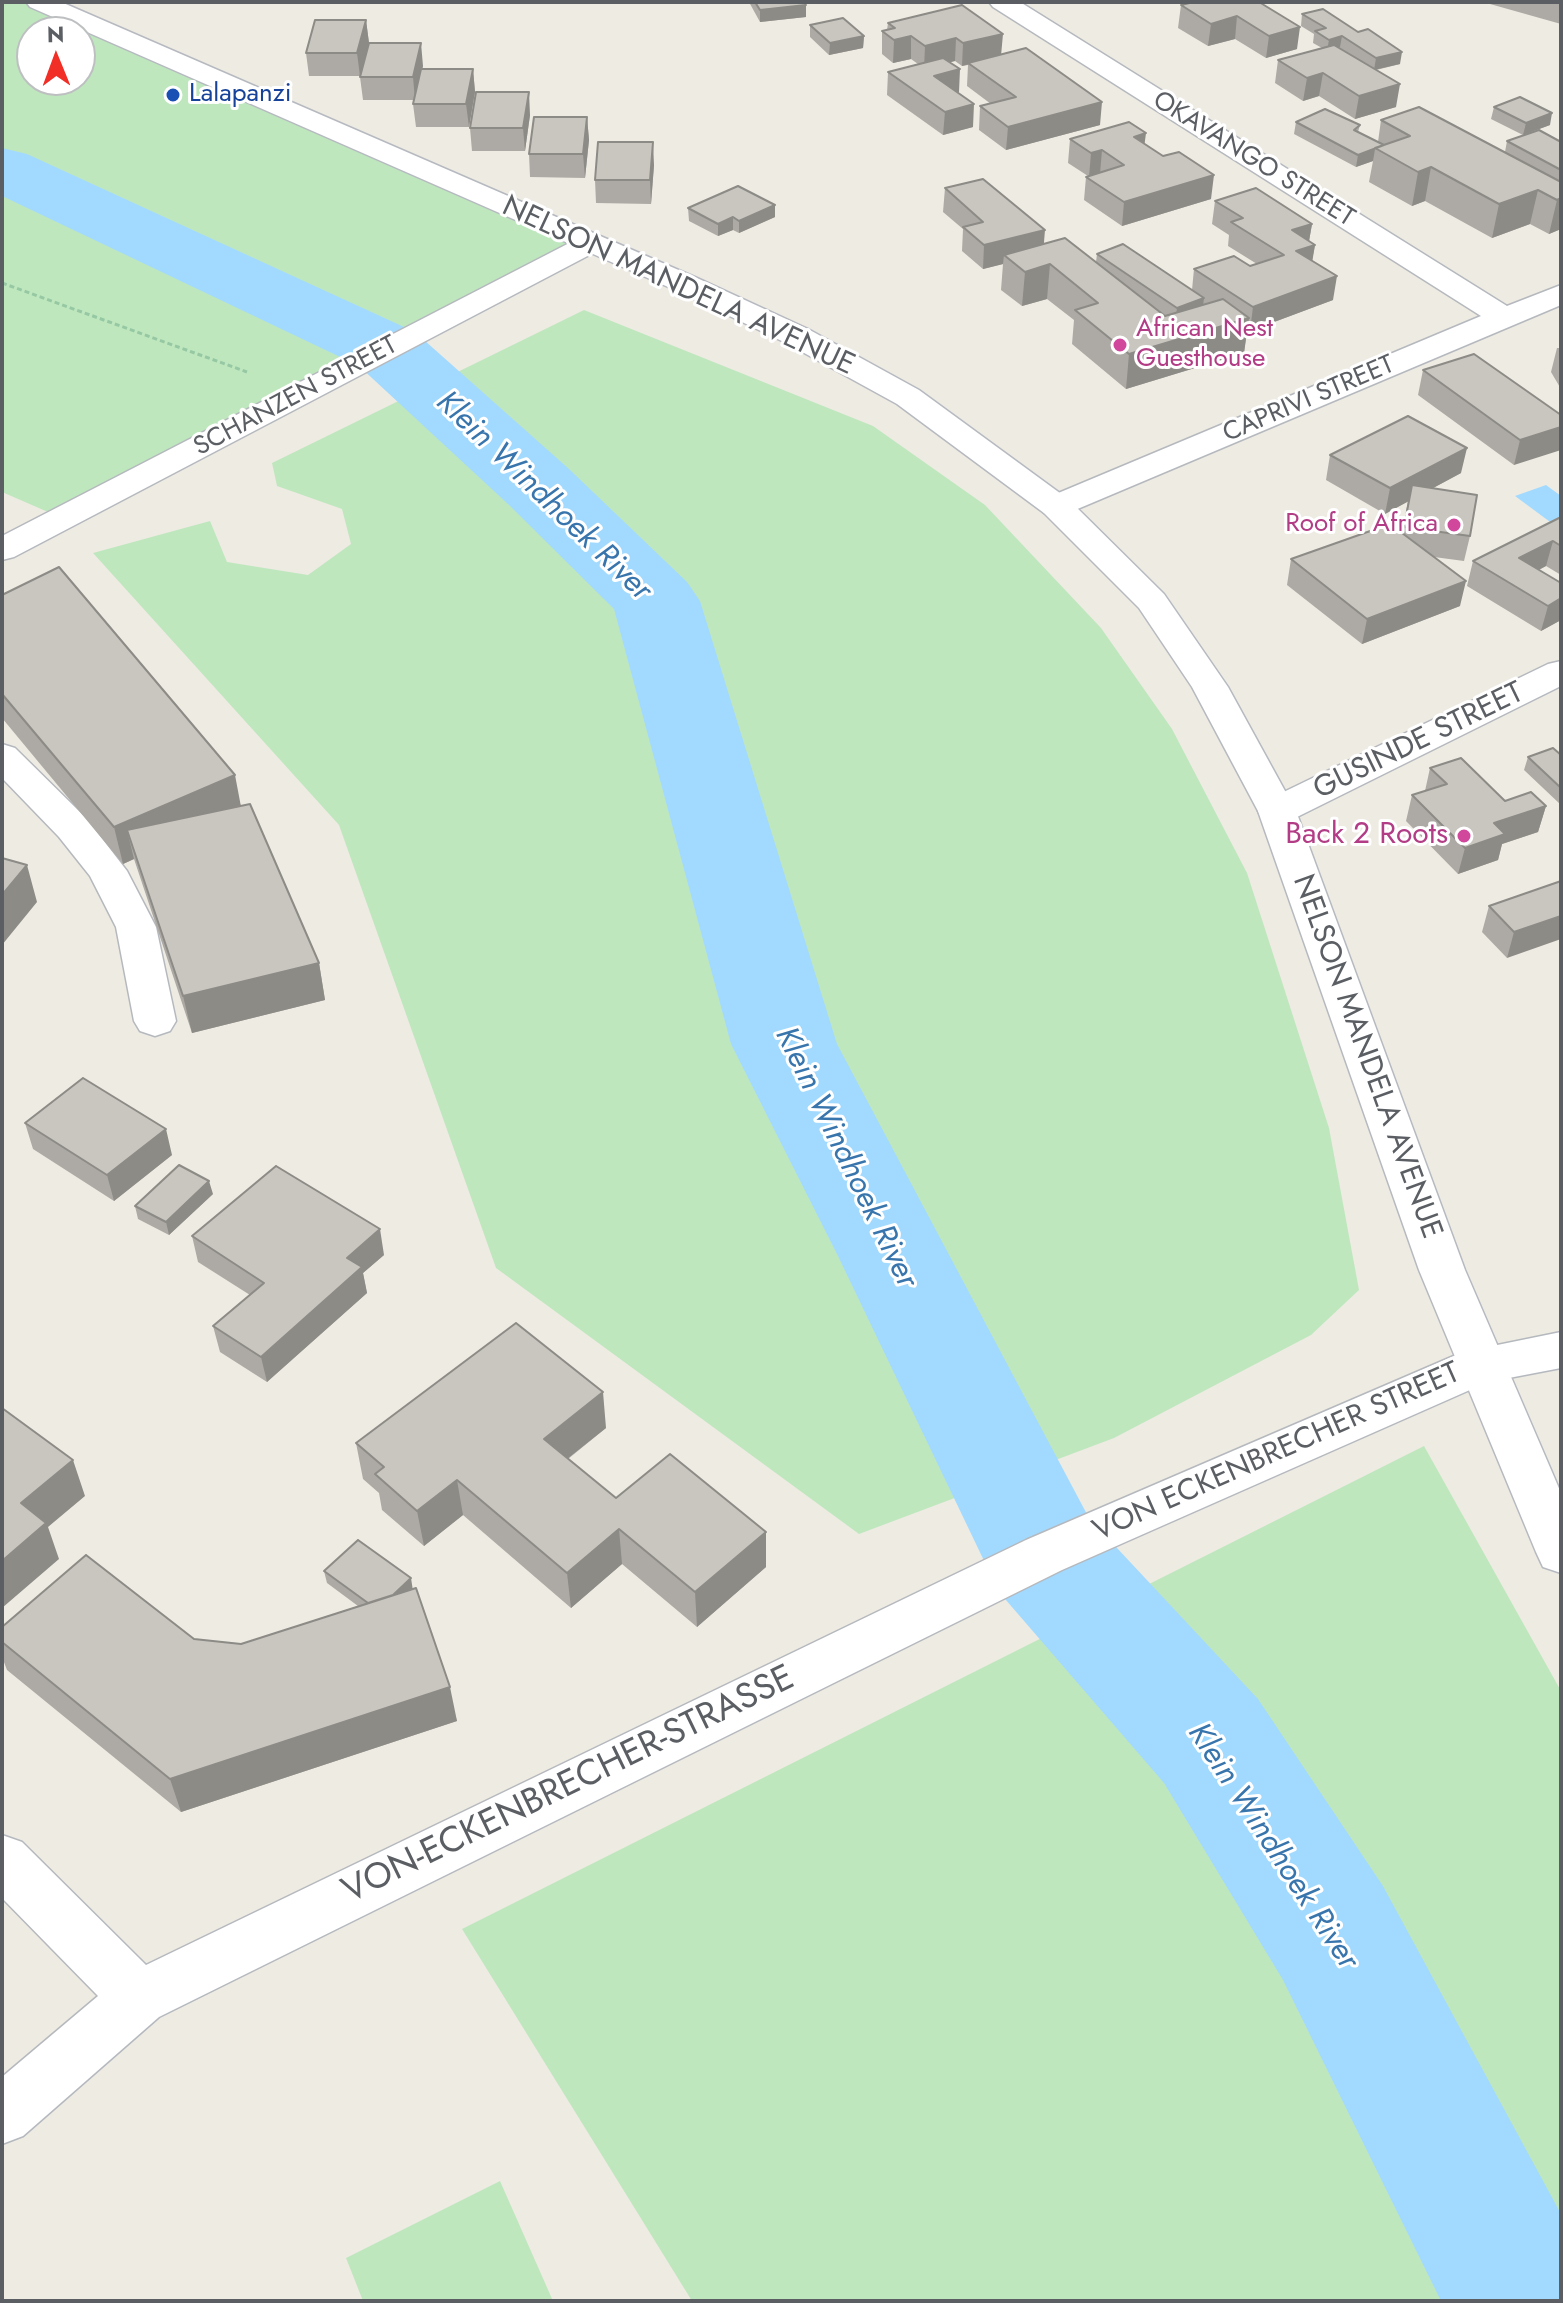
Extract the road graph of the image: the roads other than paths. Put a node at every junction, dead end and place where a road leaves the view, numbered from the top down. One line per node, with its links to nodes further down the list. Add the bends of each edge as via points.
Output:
1 (39, 2): 3 (street, NELSON MANDELA AVENUE)
2 (1002, 2): 5 (street, OKAVANGO STREET)
3 (589, 244): 6 (street, NELSON MANDELA AVENUE, via 797,336 908,397); 7 (street, SCHANZEN STREET)
4 (1561, 294): 5 (street, CAPRIVI STREET)
5 (1505, 318): 6 (street, CAPRIVI STREET)
6 (1056, 506): 10 (street, NELSON MANDELA AVENUE, via 1152,601 1210,687)
7 (2, 550)
8 (1561, 672): 10 (street, GUSINDE STREET)
9 (2, 756): 11 (street, via 107,871 136,927)
10 (1277, 811): 13 (street, NELSON MANDELA AVENUE)
11 (155, 1021)
12 (1561, 1350): 13 (street, VON ECKENBRECHER STREET)
13 (1480, 1365): 14 (street, NELSON MANDELA AVENUE); 15 (street, VON ECKENBRECHER STREET)
14 (1561, 1552)
15 (999, 1575): 17 (street, VON-ECKENBRECHER-STRASSE)
16 (2, 1860): 17 (street)
17 (139, 1998): 18 (street)
18 (2, 2115)

